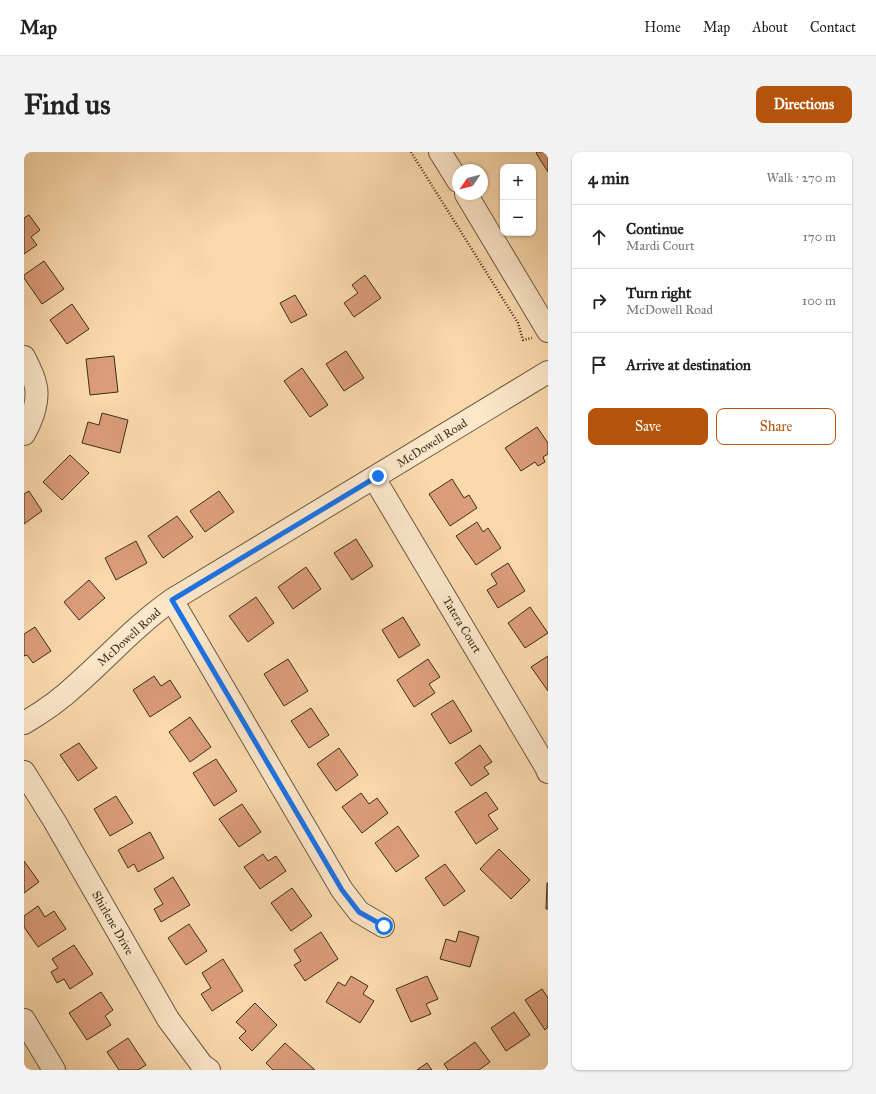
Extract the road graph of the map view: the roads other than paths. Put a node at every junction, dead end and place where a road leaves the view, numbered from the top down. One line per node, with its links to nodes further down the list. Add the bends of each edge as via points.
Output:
1 (440, 152): 2 (street)
2 (452, 171)
3 (469, 200): 4 (street)
4 (542, 334)
5 (24, 357): 7 (street, via 36,384 36,391 31,422)
6 (548, 372): 8 (street, McDowell Road)
7 (24, 434)
8 (374, 478): 9 (street, McDowell Road); 12 (street, Tatera Court)
9 (172, 600): 10 (street, McDowell Road, via 136,627 77,685); 13 (street, via 342,890 359,912)
10 (24, 723)
11 (24, 772): 16 (street, Shirlene Drive, via 168,1019 202,1065)
12 (548, 772)
13 (384, 926)
14 (25, 1022): 15 (street)
15 (51, 1069)
16 (209, 1070)

